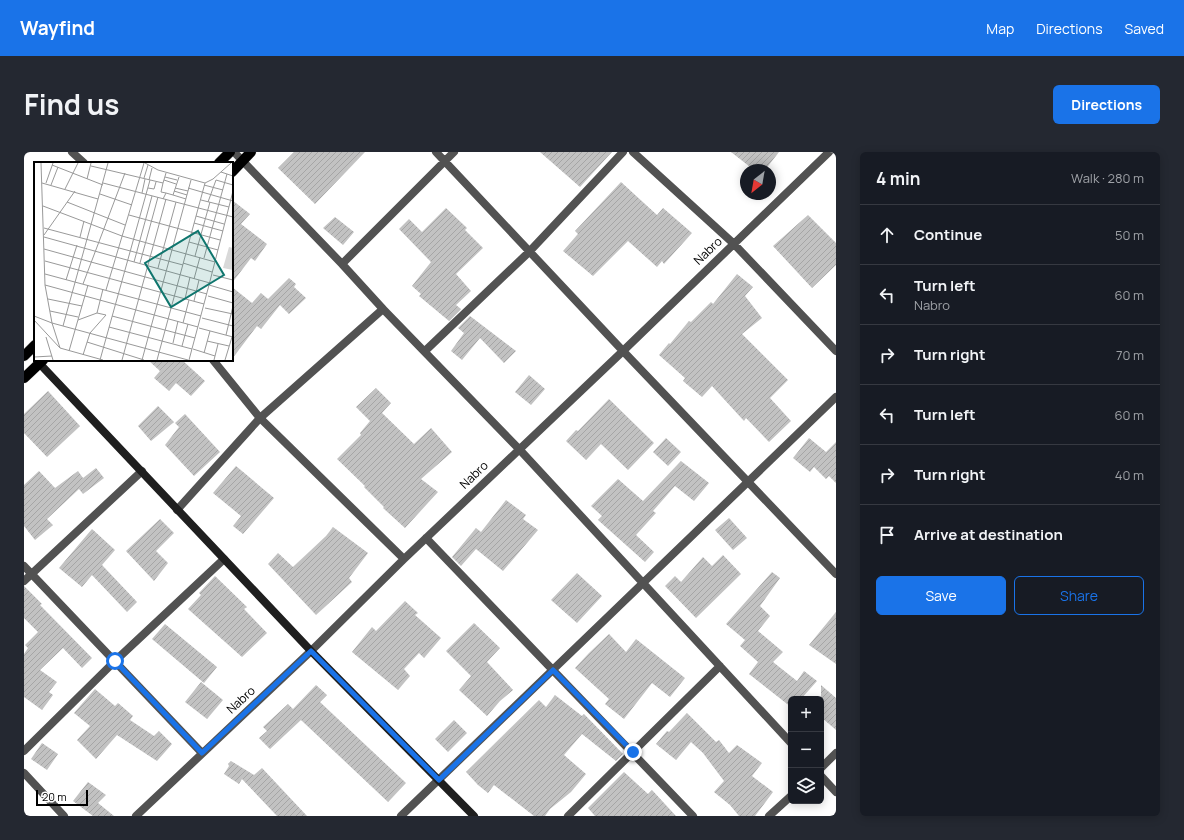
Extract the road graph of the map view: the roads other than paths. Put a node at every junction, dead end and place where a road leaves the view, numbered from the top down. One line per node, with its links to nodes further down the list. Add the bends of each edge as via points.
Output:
1 (72, 152): 11 (street)
2 (230, 152): 12 (main road)
3 (234, 152): 10 (street)
4 (251, 152): 10 (main road)
5 (436, 152): 13 (street)
6 (454, 152): 13 (street)
7 (623, 152): 16 (street)
8 (633, 152): 15 (street)
9 (829, 152): 15 (street, Nabro)
10 (242, 161): 14 (main road); 17 (street)
11 (83, 162)
12 (220, 162)
13 (445, 162): 16 (street); 17 (street)
14 (233, 171)
15 (734, 244): 21 (street, Nabro); 22 (street)
16 (529, 252): 20 (street); 21 (street)
17 (342, 264): 18 (street)
18 (383, 309): 20 (street); 28 (street)
19 (34, 346): 23 (main road)
20 (425, 351): 29 (street)
21 (623, 351): 29 (street, Nabro); 31 (street)
22 (836, 351)
23 (24, 356)
24 (214, 361): 28 (street)
25 (41, 362): 26 (main road); 30 (street)
26 (24, 378)
27 (836, 397): 31 (street)
28 (260, 418): 32 (street); 35 (street)
29 (519, 449): 33 (street, Nabro); 40 (street)
30 (142, 471): 32 (street); 37 (street)
31 (748, 482): 38 (street); 40 (street)
32 (177, 510): 34 (street)
33 (426, 538): 35 (street, Nabro); 44 (street)
34 (224, 559): 41 (street); 42 (street)
35 (404, 559): 41 (street, Nabro)
36 (24, 566): 37 (street)
37 (32, 574): 39 (street); 42 (street)
38 (836, 574)
39 (24, 581)
40 (643, 583): 43 (street); 44 (street)
41 (311, 651): 48 (street, Nabro); 53 (street)
42 (115, 661): 46 (street); 48 (street)
43 (720, 666): 45 (street); 47 (street)
44 (553, 670): 47 (street); 53 (street)
45 (788, 740)
46 (24, 751)
47 (633, 752): 60 (street); 61 (street)
48 (202, 753): 57 (street, Nabro)
49 (836, 754): 50 (street)
50 (824, 765)
51 (24, 773): 56 (street)
52 (824, 779): 54 (street)
53 (439, 780): 58 (street); 59 (street)
54 (836, 792)
55 (788, 799): 62 (street)
56 (64, 816)
57 (136, 816)
58 (401, 816)
59 (474, 816)
60 (568, 816)
61 (693, 816)
62 (769, 816)

